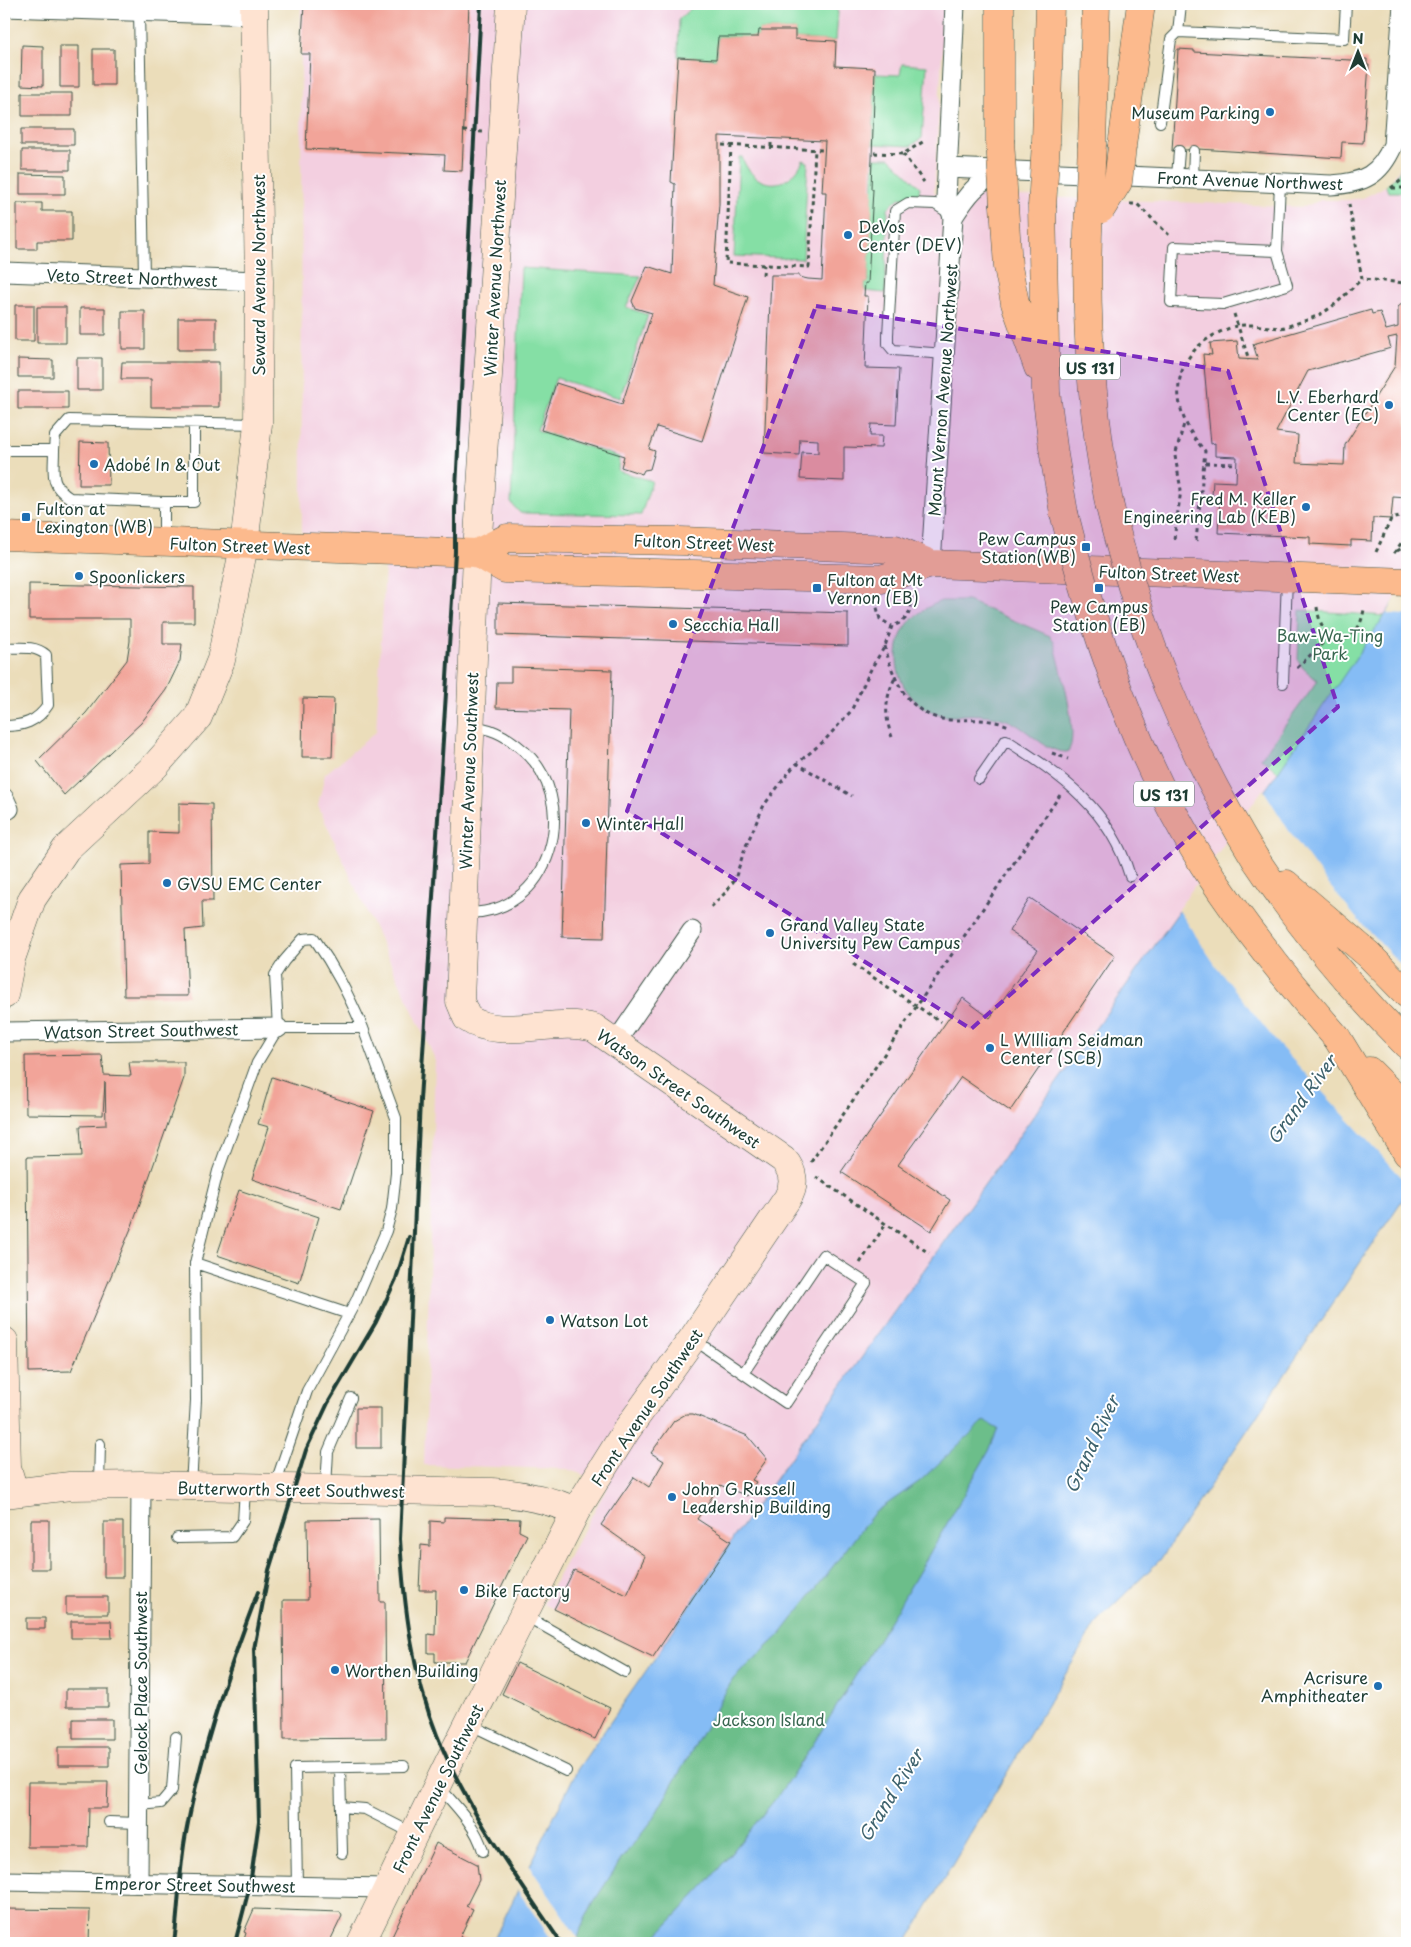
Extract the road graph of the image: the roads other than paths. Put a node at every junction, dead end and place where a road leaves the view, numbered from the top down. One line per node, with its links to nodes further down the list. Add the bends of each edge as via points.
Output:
1 (511, 4): 37 (street, Winter Avenue Northwest)
2 (955, 4): 17 (street, Mount Vernon Avenue Northwest)
3 (1000, 4): 28 (main road, bridge, via 1000,140 1008,267 1015,302)
4 (1050, 4): 28 (main road, US 131, bridge, via 1042,207)
5 (1096, 4): 21 (main road, US 131, bridge)
6 (1141, 4): 21 (main road, bridge, via 1118,182)
7 (1181, 4): 13 (lane)
8 (1346, 4): 13 (lane, via 1344,39)
9 (1403, 4): 20 (street, Front Avenue Northwest, via 1395,128 1393,144 1386,159 1378,170 1349,184)
10 (4, 7): 12 (street)
11 (254, 10): 12 (street); 26 (street, Seward Avenue Northwest)
12 (139, 11): 25 (lane)
13 (1178, 32): 14 (lane, via 1171,38)
14 (1160, 122)
15 (1179, 151): 19 (lane)
16 (1194, 151): 19 (lane)
17 (948, 168): 18 (street, Front Avenue Northwest); 22 (street, Mount Vernon Avenue Northwest, via 946,198)
18 (1002, 170): 19 (street, Front Avenue Northwest); 22 (street, via 982,180)
19 (1185, 177): 20 (street, Front Avenue Northwest)
20 (1280, 184): 23 (lane)
21 (1093, 216): 46 (main road, US 131, bridge, via 1086,277 1091,385 1109,503 1128,577 1162,678 1199,760)
22 (953, 217): 27 (street, Mount Vernon Avenue Northwest); 27 (lane, via 935,204 908,203 895,211 894,219 888,344 893,350 905,353)
23 (1277, 251): 23 (lane, via 1174,247 1171,302 1224,304 1287,285)
24 (4, 272): 25 (street, Veto Street Northwest)
25 (144, 277): 26 (street, Veto Street Northwest)
26 (259, 281): 30 (street, Seward Avenue Northwest)
27 (945, 354): 38 (street, Mount Vernon Avenue Northwest)
28 (1046, 392): 56 (main road, US 131, bridge, via 1064,513 1081,579 1115,684 1161,788 1203,863 1253,935)
29 (194, 422): 30 (lane); 32 (lane, via 69,420 55,436); 33 (lane, via 194,502)
30 (258, 424): 36 (street, Seward Avenue Northwest)
31 (4, 450): 32 (lane)
32 (54, 450): 33 (lane, via 55,483 58,491 70,498)
33 (164, 502): 35 (lane)
34 (4, 536): 35 (main road, Fulton Street West)
35 (164, 543): 36 (main road, Fulton Street West)
36 (244, 546): 37 (main road, Fulton Street West); 52 (street, Seward Avenue Northwest, via 221,660 198,717 155,766 66,849 32,899 11,959)
37 (477, 553): 38 (main road, Fulton Street West, via 505,569 881,579); 44 (street, Winter Avenue Southwest)
38 (932, 564): 39 (main road, Fulton Street West)
39 (1287, 578): 40 (main road, Fulton Street West); 42 (lane)
40 (1405, 582)
41 (4, 648): 43 (lane, via 32,648 41,650 46,656 48,705 30,723)
42 (1283, 683)
43 (4, 726)
44 (470, 726): 48 (street, Winter Avenue Southwest); 48 (lane, via 488,728 504,735 544,772 551,789 554,832 536,878 523,892 490,911)
45 (979, 779): 47 (lane, via 1006,740 1035,758 1076,789 1111,830)
46 (1256, 860): 51 (main road, via 1368,955); 58 (main road, US 131, via 1319,945)
47 (1130, 876)
48 (463, 912): 50 (street, Winter Avenue Southwest)
49 (692, 931): 57 (street)
50 (459, 989): 57 (street, Watson Street Southwest, via 467,1018 485,1026 578,1024 594,1028)
51 (1407, 994)
52 (4, 995)
53 (278, 1028): 54 (lane); 54 (lane, via 275,975 304,939 314,938 340,976); 55 (street, Watson Street Southwest); 62 (lane, via 257,1063 218,1171)
54 (363, 1028): 63 (lane, via 396,1118 396,1173 386,1231)
55 (4, 1032)
56 (1337, 1038): 59 (main road, US 131); 60 (main road)
57 (616, 1042): 61 (street, Watson Street Southwest, via 789,1165)
58 (1407, 1045)
59 (1407, 1109)
60 (1407, 1153)
61 (807, 1171): 64 (street, Front Avenue Southwest)
62 (195, 1263): 63 (lane); 71 (lane, via 196,1400)
63 (349, 1314): 73 (lane, via 307,1391)
64 (692, 1338): 66 (lane); 76 (street, Front Avenue Southwest, via 626,1431)
65 (4, 1341): 75 (street)
66 (744, 1372): 66 (lane, via 743,1375 786,1403 866,1283 823,1255)
67 (352, 1398): 74 (lane, via 328,1452)
68 (100, 1444): 69 (lane)
69 (99, 1485): 70 (street, Butterworth Street Southwest); 75 (street, Butterworth Street Southwest)
70 (141, 1485): 71 (street, Butterworth Street Southwest); 87 (street, Gelock Place Southwest)
71 (190, 1487): 72 (street, Butterworth Street Southwest)
72 (245, 1488): 73 (street, Butterworth Street Southwest); 77 (lane, via 243,1521 232,1537)
73 (273, 1489): 74 (street, Butterworth Street Southwest)
74 (326, 1490): 76 (street, Butterworth Street Southwest, via 524,1494)
75 (9, 1493)
76 (576, 1511): 78 (street, Front Avenue Southwest)
77 (177, 1538)
78 (523, 1614): 79 (lane); 80 (street, Front Avenue Southwest)
79 (625, 1672)
80 (468, 1723): 84 (lane); 85 (street, Front Avenue Southwest)
81 (176, 1737): 87 (lane, via 172,1790 161,1803)
82 (404, 1766): 83 (lane)
83 (340, 1767): 86 (lane); 94 (lane, via 295,1768)
84 (566, 1771)
85 (437, 1785): 89 (street, Front Avenue Southwest); 90 (lane, via 463,1814 480,1839)
86 (341, 1807): 89 (lane, via 365,1808); 91 (lane)
87 (140, 1814): 88 (lane); 93 (street, Gelock Place Southwest)
88 (109, 1822)
89 (414, 1834): 95 (street, Front Avenue Southwest)
90 (483, 1851)
91 (342, 1853)
92 (4, 1881): 93 (street, Emperor Street Southwest)
93 (138, 1882): 94 (street, Emperor Street Southwest)
94 (297, 1886): 95 (street, Emperor Street Southwest)
95 (387, 1888): 96 (street, Front Avenue Southwest)
96 (361, 1943)

